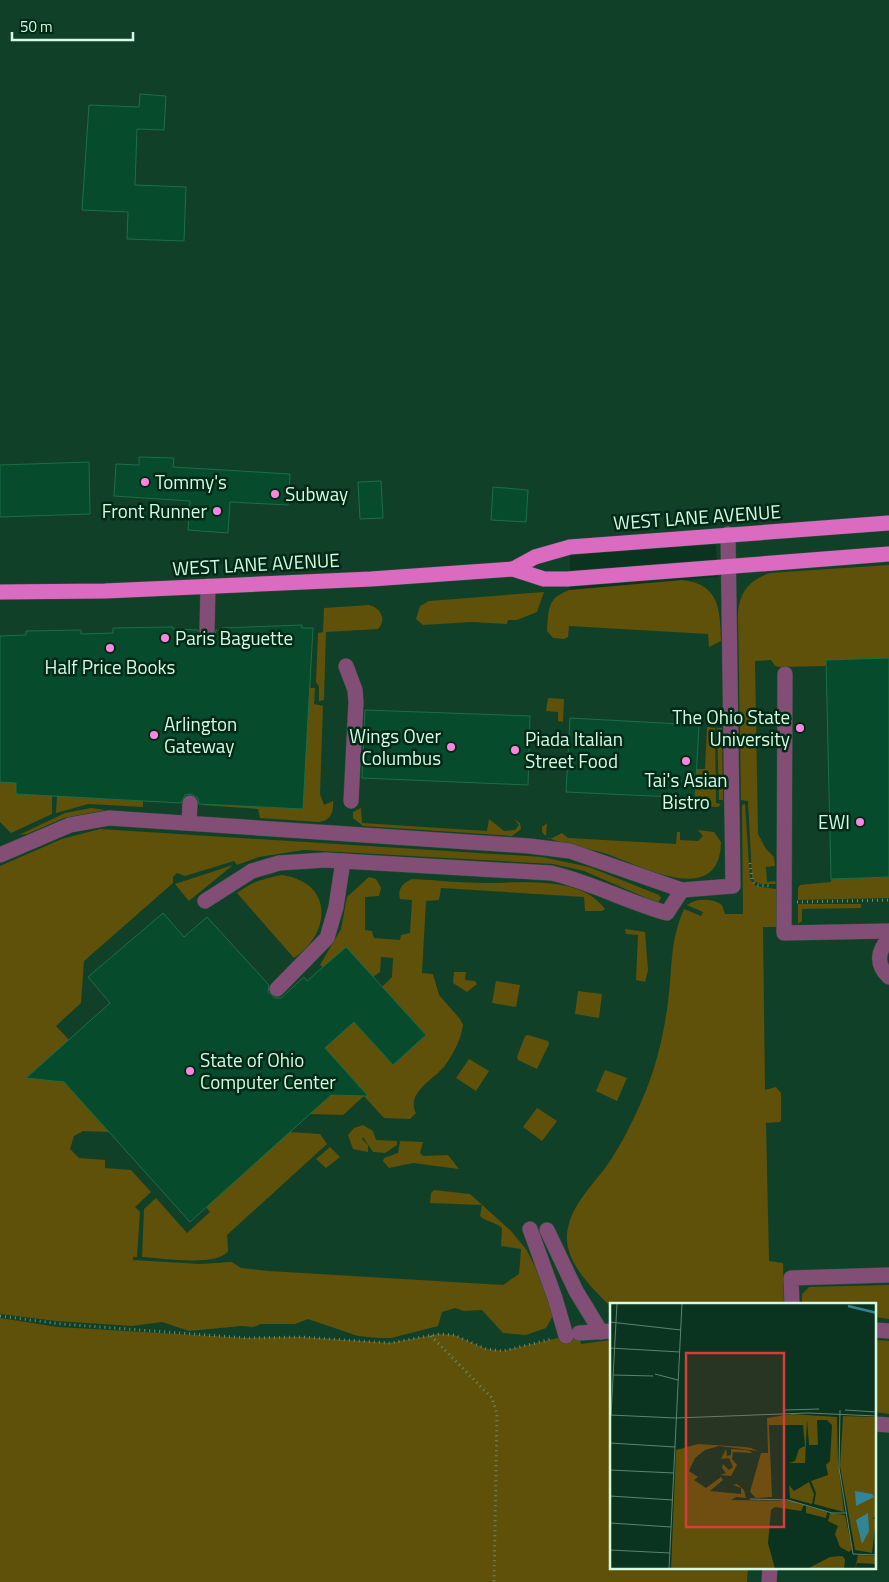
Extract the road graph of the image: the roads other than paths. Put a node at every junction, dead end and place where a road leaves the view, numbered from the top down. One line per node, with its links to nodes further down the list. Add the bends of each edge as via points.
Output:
1 (889, 523): 2 (main road, WEST LANE AVENUE)
2 (728, 534): 4 (street); 5 (main road, WEST LANE AVENUE, via 570,547 535,557)
3 (889, 554): 4 (main road, WEST LANE AVENUE)
4 (729, 566): 5 (main road, WEST LANE AVENUE, via 567,579 544,579); 16 (street, via 733,886)
5 (513, 569): 6 (main road, WEST LANE AVENUE)
6 (208, 586): 7 (main road, WEST LANE AVENUE); 8 (street)
7 (0, 592)
8 (207, 630)
9 (346, 666): 11 (street, via 356,702)
10 (785, 674): 18 (street, via 784,933)
11 (351, 802)
12 (190, 803): 13 (street)
13 (189, 823): 14 (street, via 109,818 91,820 63,827); 16 (street, via 570,851)
14 (1, 852)
15 (343, 861): 16 (street, via 550,873 582,881 636,905 667,913); 17 (street, via 270,865 252,870); 21 (street, via 336,907 327,938)
16 (682, 890)
17 (205, 901)
18 (889, 931)
19 (889, 939): 20 (street, via 881,947 879,955 883,971)
20 (889, 977)
21 (277, 989)
22 (530, 1229): 27 (street, via 572,1335)
23 (547, 1230): 27 (street, via 576,1291)
24 (889, 1275): 25 (street, via 791,1278)
25 (792, 1303)
26 (876, 1330): 28 (street)
27 (606, 1331)
28 (889, 1331)
29 (876, 1424): 30 (street)
30 (889, 1425)

